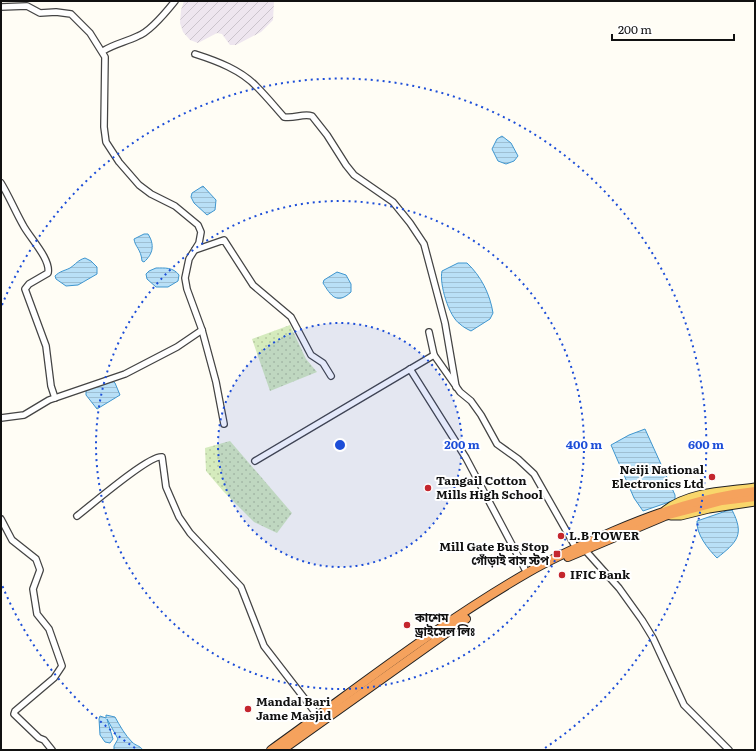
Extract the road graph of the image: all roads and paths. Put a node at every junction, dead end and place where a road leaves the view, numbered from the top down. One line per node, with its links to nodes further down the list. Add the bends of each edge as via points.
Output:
1 (175, 1): 3 (street, via 140,36)
2 (1, 7): 3 (street, via 27,6 40,13 71,14)
3 (103, 51): 6 (street, via 106,62 106,142 139,185 175,206 198,225 201,232)
4 (195, 54): 12 (street, via 215,60 238,72 257,86 284,117 294,118 307,114 312,116 354,175 393,202 410,223 424,244 445,323)
5 (1, 183): 13 (street, via 49,270 28,284 25,289 46,346)
6 (195, 250): 7 (street, via 189,259 185,278); 11 (street, via 224,240 253,285 291,317 311,355 323,363)
7 (202, 330): 13 (street, via 177,347 125,374); 15 (street)
8 (429, 332): 9 (street)
9 (434, 355): 10 (street); 12 (street)
10 (410, 369): 16 (street); 26 (street, via 466,458)
11 (331, 376)
12 (456, 386): 24 (street, via 478,411 497,444 534,474)
13 (55, 398): 14 (street, via 24,415)
14 (1, 418)
15 (224, 424)
16 (255, 461)
17 (755, 487): 21 (main road, via 675,502)
18 (755, 491): 21 (highway, via 708,498)
19 (755, 497): 21 (highway)
20 (755, 502): 21 (main road, via 681,516)
21 (665, 513): 24 (highway); 25 (highway)
22 (76, 516): 28 (street, via 128,475 156,457 162,457 166,487 179,518 190,534 241,587 264,646)
23 (1, 519): 29 (street, via 12,540 36,559 40,570 33,589 37,614 49,629 62,666 54,678 14,714)
24 (576, 548): 26 (highway)
25 (585, 550): 27 (highway, via 563,559 499,596); 32 (street, via 619,588 642,620 684,705)
26 (527, 573): 27 (highway)
27 (385, 672): 28 (highway); 31 (highway)
28 (318, 716): 30 (highway)
29 (52, 750)
30 (271, 750)
31 (282, 750)
32 (729, 750)

